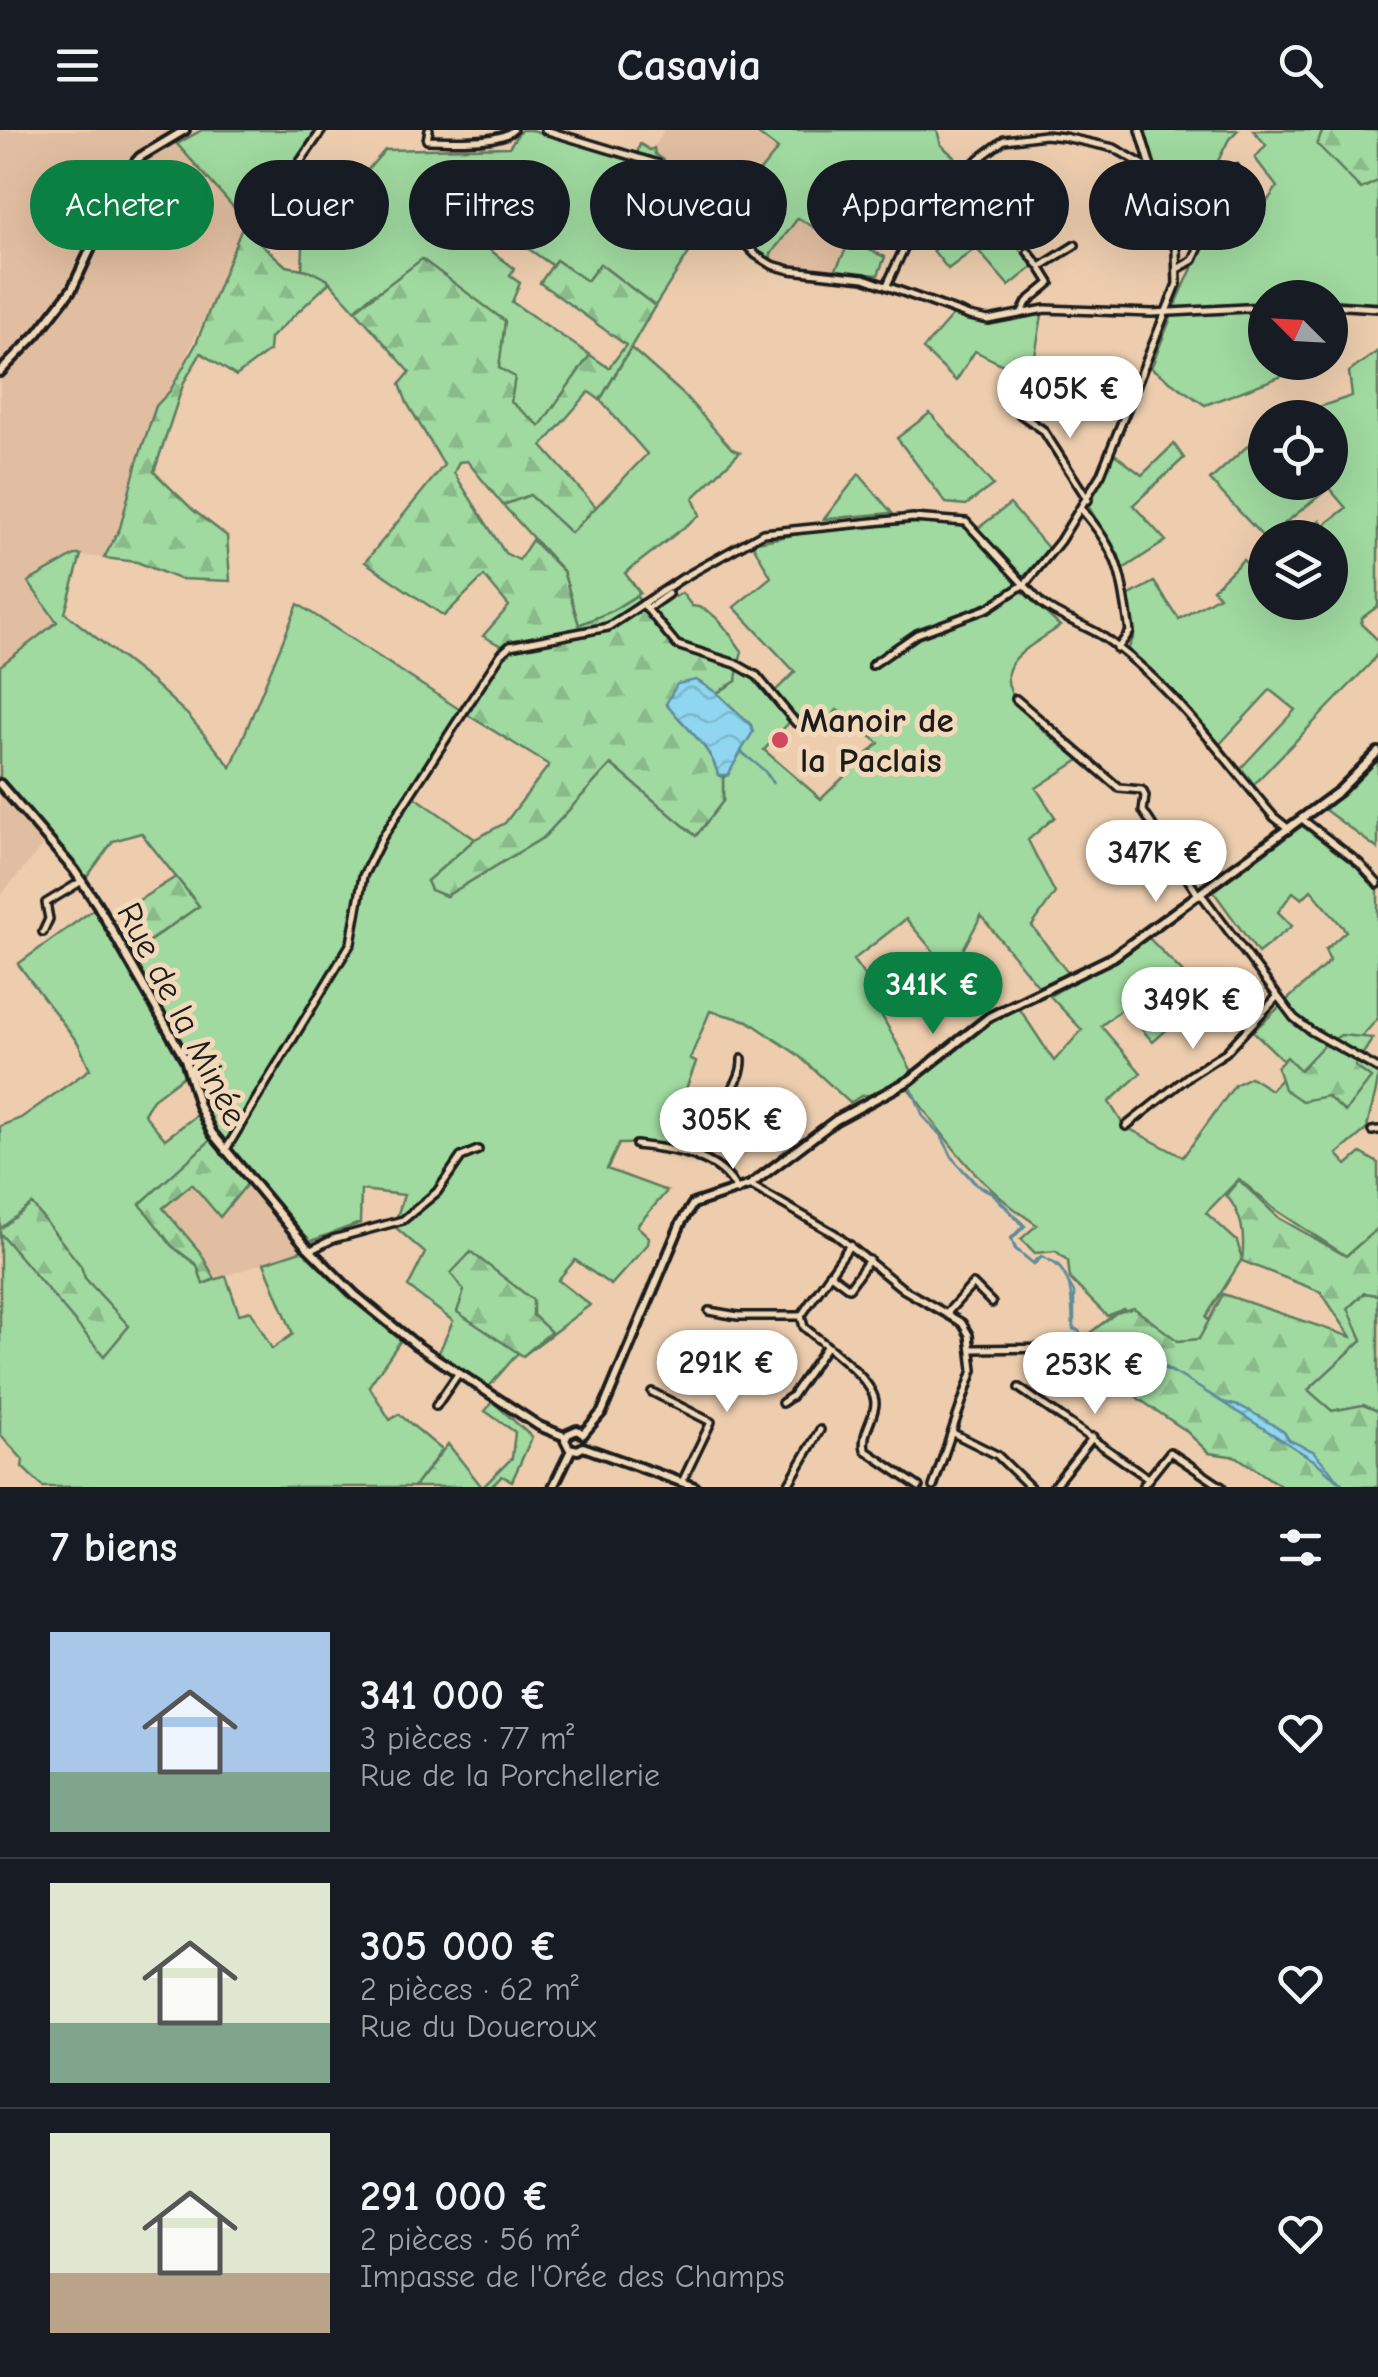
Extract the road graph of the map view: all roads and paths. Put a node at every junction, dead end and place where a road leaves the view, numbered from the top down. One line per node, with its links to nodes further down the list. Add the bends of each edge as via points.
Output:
1 (185, 130): 23 (street, via 126,173 72,289)
2 (322, 130): 8 (street)
3 (429, 130): 4 (street, via 427,140 503,138)
4 (513, 130)
5 (545, 130): 17 (street, via 658,164 772,265)
6 (1140, 130): 10 (street)
7 (1042, 133): 9 (street, via 1114,148); 17 (street, via 1004,140 976,161 916,222)
8 (301, 160)
9 (1136, 160)
10 (1148, 160)
11 (1075, 245): 15 (street)
12 (1174, 250): 16 (street)
13 (1197, 250): 16 (street)
14 (1028, 252): 15 (street)
15 (1040, 267): 22 (street, via 1050,283)
16 (1179, 268): 21 (street)
17 (887, 284): 22 (street, via 988,320)
18 (1348, 306): 20 (street)
19 (1248, 307): 21 (street)
20 (1378, 308)
21 (1167, 311): 22 (street); 25 (street)
22 (1022, 312)
23 (0, 372)
24 (1020, 414): 25 (street, via 1043,430)
25 (1088, 500): 26 (street)
26 (1082, 509): 27 (street); 30 (street, via 1116,556 1130,632)
27 (1026, 583): 29 (street, via 966,522 913,518 763,533 680,578); 30 (street, via 1053,613); 31 (street, via 988,608 918,634)
28 (668, 594): 29 (street)
29 (645, 606): 33 (street, via 678,645 756,676); 48 (street, via 608,627 510,646 501,654 382,838 363,876 350,943)
30 (1118, 649): 37 (street)
31 (872, 665)
32 (1016, 700): 40 (street, via 1119,788 1142,790 1143,811)
33 (796, 723)
34 (1378, 752): 36 (street)
35 (0, 784): 38 (street, Rue de la Minée)
36 (1302, 819): 37 (street); 39 (street)
37 (1289, 829): 40 (street)
38 (82, 881): 41 (street, via 46,902); 48 (street, Rue de la Minée, via 157,1006)
39 (1378, 884)
40 (1200, 895): 42 (street); 50 (street, via 1113,957 988,1017 924,1070 836,1120)
41 (43, 932)
42 (1277, 997): 44 (street, via 1310,1031); 45 (street, via 1226,1052)
43 (742, 1059): 49 (street)
44 (1378, 1069)
45 (1126, 1126)
46 (636, 1144): 49 (street)
47 (478, 1150): 53 (street, via 461,1158 437,1192 403,1220)
48 (225, 1151): 53 (street, Rue de la Minée)
49 (698, 1158): 51 (street, via 731,1177)
50 (750, 1185): 51 (street); 52 (street)
51 (736, 1190): 70 (street, via 698,1201 686,1212 614,1387)
52 (850, 1245): 54 (street); 55 (street)
53 (310, 1250): 63 (street, Rue de la Minée, via 384,1320)
54 (869, 1260): 55 (street, via 849,1288); 58 (street, via 912,1296)
55 (829, 1273): 59 (street)
56 (992, 1303): 58 (street, via 973,1284)
57 (709, 1311): 59 (street)
58 (948, 1313): 62 (street, via 962,1323)
59 (800, 1316): 60 (street)
60 (826, 1347): 66 (street); 80 (street, via 869,1383 874,1396 865,1450)
61 (1061, 1348): 62 (street)
62 (973, 1349): 69 (street, via 974,1370)
63 (458, 1374): 67 (street); 71 (street, Rue de la Minée)
64 (1019, 1388): 72 (street)
65 (652, 1392): 76 (street, via 713,1418)
66 (782, 1403)
67 (436, 1406)
68 (820, 1430): 79 (street)
69 (952, 1432): 81 (street); 82 (street, via 997,1456)
70 (584, 1434): 71 (street, via 574,1430); 73 (street)
71 (566, 1437): 74 (street)
72 (1093, 1437): 75 (street); 83 (street)
73 (583, 1447): 74 (street); 76 (street)
74 (571, 1450): 77 (street)
75 (1148, 1478): 84 (street); 85 (street, via 1170,1452)
76 (682, 1482): 78 (street)
77 (553, 1487)
78 (695, 1487)
79 (786, 1487)
80 (919, 1487)
81 (932, 1487)
82 (1030, 1487)
83 (1053, 1487)
84 (1142, 1487)
85 (1222, 1487)

